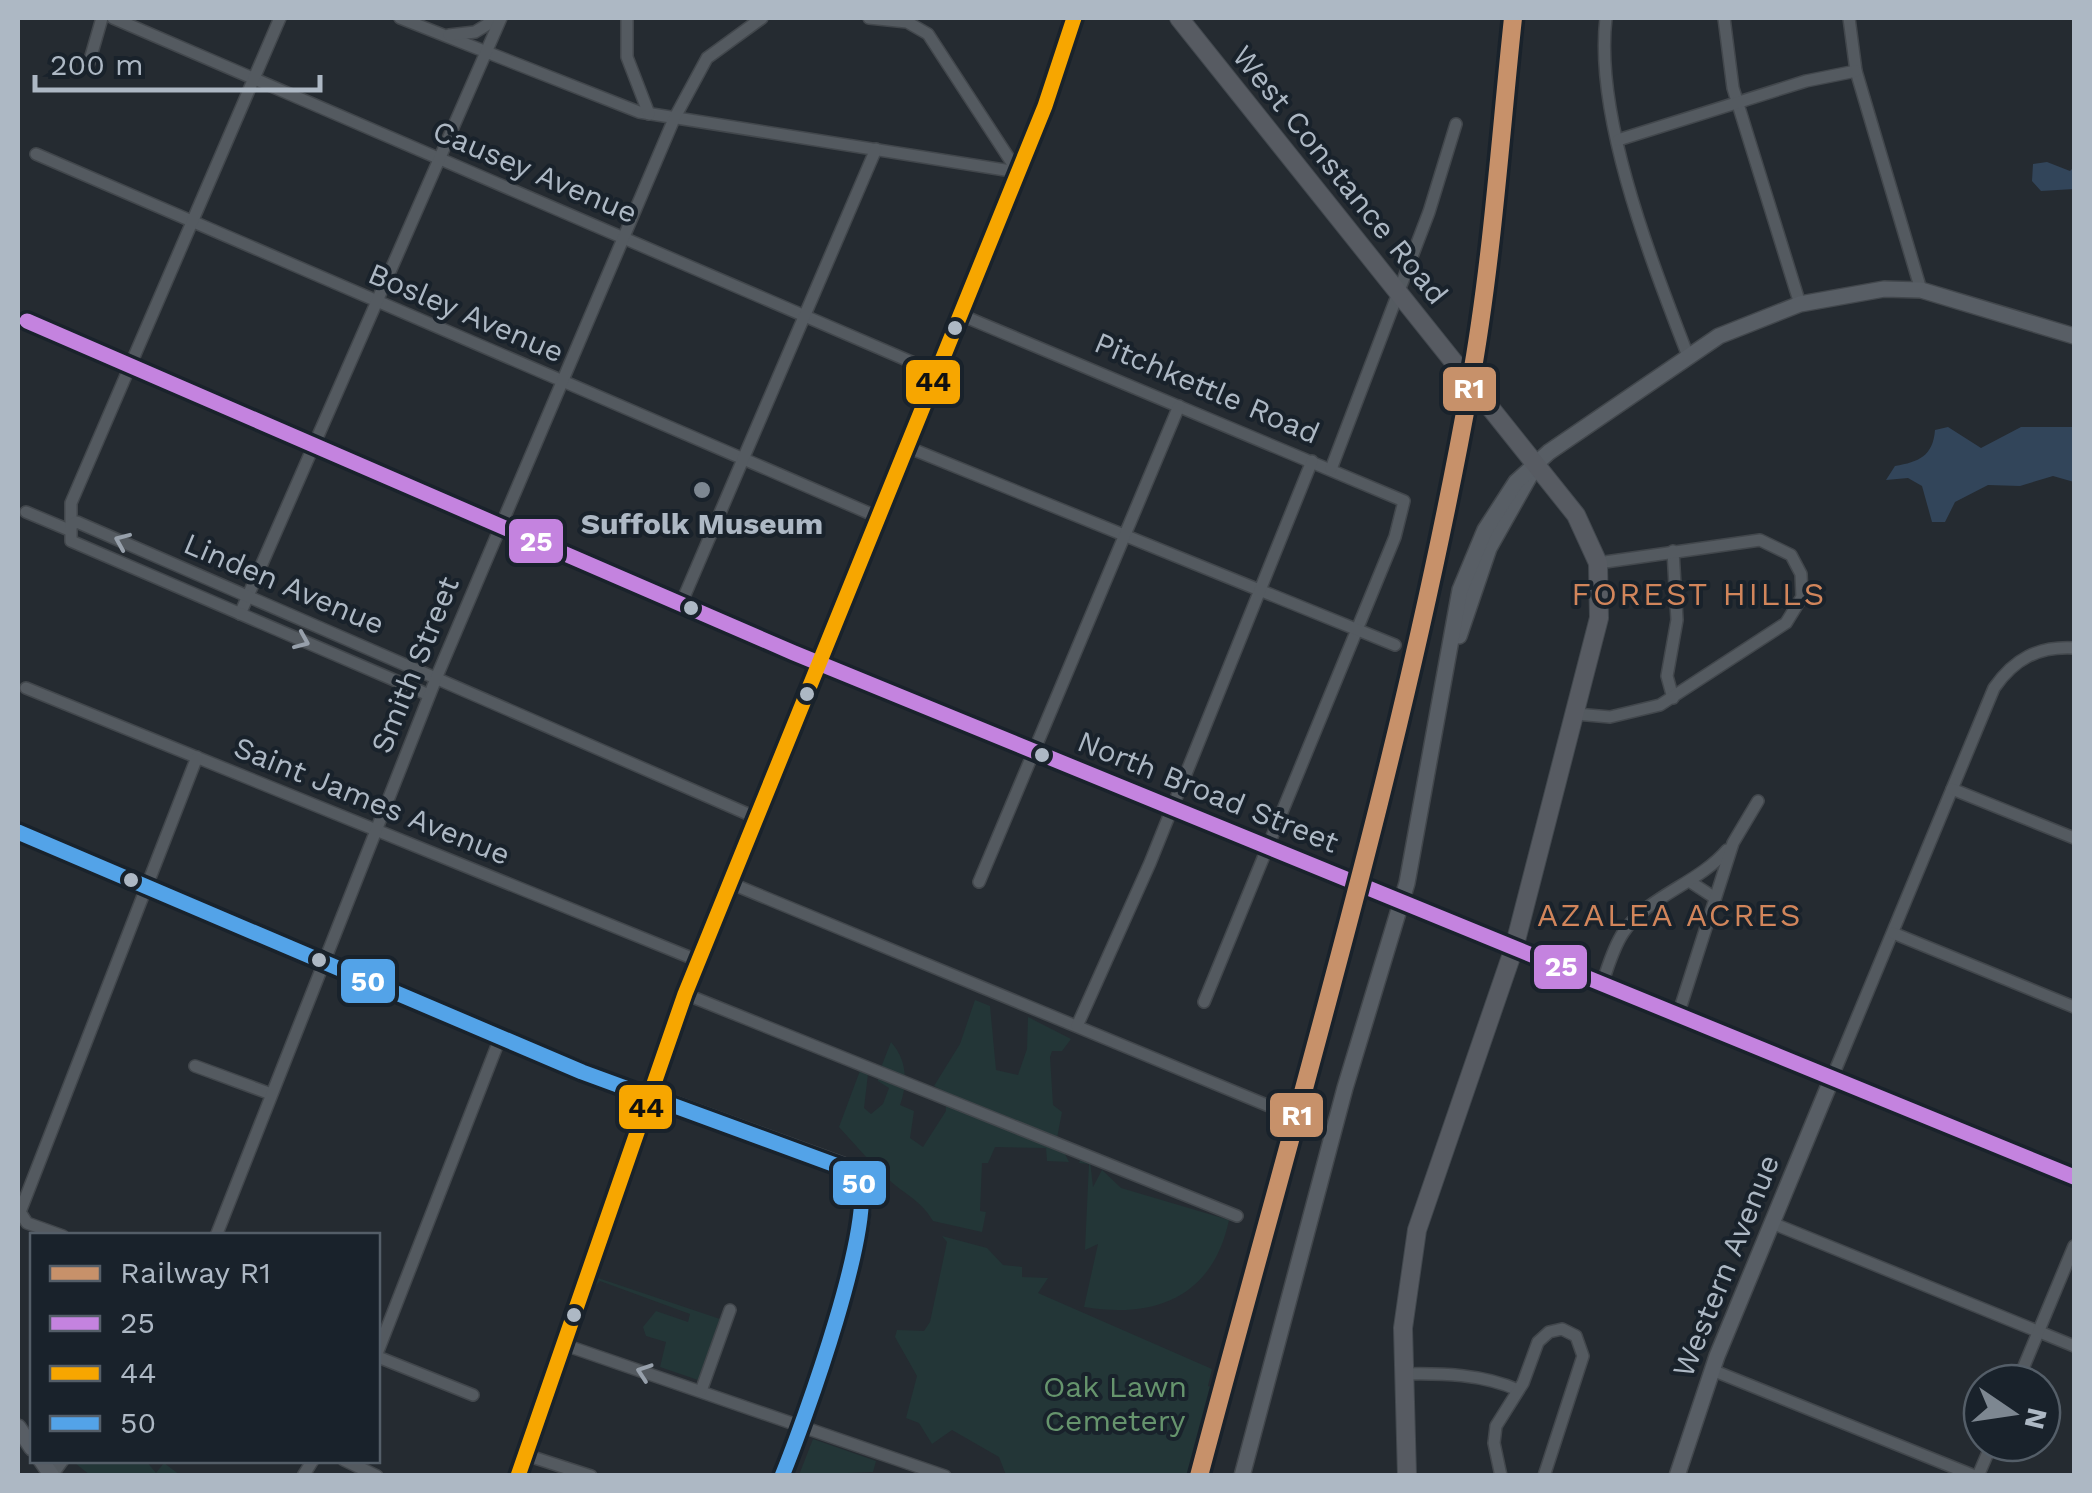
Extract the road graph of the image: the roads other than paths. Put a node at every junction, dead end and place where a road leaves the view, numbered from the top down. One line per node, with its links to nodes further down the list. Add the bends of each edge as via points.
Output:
1 (102, 18): 19 (street)
2 (113, 18): 21 (street, Causey Avenue)
3 (280, 18): 21 (street)
4 (400, 18): 16 (street)
5 (412, 18): 16 (street)
6 (500, 18): 17 (street, via 475,32); 18 (street)
7 (627, 18): 23 (street, via 627,57)
8 (762, 18): 24 (street, Smith Street, via 707,58)
9 (869, 18): 15 (street)
10 (1074, 18): 30 (street)
11 (1178, 18): 33 (main road, West Constance Road)
12 (1606, 18): 26 (street, via 1602,69)
13 (1724, 18): 22 (street)
14 (1850, 18): 20 (street)
15 (924, 22): 30 (street)
16 (424, 28): 17 (street)
17 (440, 34): 18 (street)
18 (486, 52): 23 (street); 29 (street)
19 (88, 64)
20 (1856, 71): 22 (street); 34 (street)
21 (254, 78): 29 (street, Causey Avenue); 31 (street)
22 (1737, 102): 26 (street); 36 (street)
23 (649, 114): 24 (street)
24 (674, 120): 27 (street); 32 (street, Smith Street)
25 (1456, 124): 33 (street)
26 (1618, 140): 41 (street)
27 (876, 150): 30 (street); 38 (street)
28 (36, 154): 31 (street, Bosley Avenue)
29 (439, 158): 32 (street, Causey Avenue); 35 (street)
30 (1018, 172): 37 (street)
31 (192, 222): 35 (street, Bosley Avenue); 42 (street)
32 (623, 237): 38 (street, Causey Avenue); 44 (street, Smith Street)
33 (1398, 290): 48 (main road, West Constance Road); 51 (street)
34 (1921, 290): 36 (street, via 1884,289); 40 (street)
35 (376, 302): 44 (street, Bosley Avenue); 46 (street)
36 (1800, 304): 41 (street, via 1745,322)
37 (961, 315): 43 (street); 45 (street, Pitchkettle Road)
38 (804, 316): 43 (street, Causey Avenue); 49 (street)
39 (26, 321): 42 (street)
40 (2074, 336)
41 (1688, 356): 48 (street)
42 (130, 366): 46 (street); 55 (street, via 71,503)
43 (937, 373): 47 (street)
44 (560, 380): 49 (street, Bosley Avenue); 54 (street, Smith Street)
45 (1179, 406): 50 (street, Pitchkettle Road); 56 (street)
46 (314, 446): 54 (street); 60 (street)
47 (907, 447): 53 (street); 56 (street)
48 (1543, 457): 58 (main road, West Constance Road); 131 (street, via 1516,482 1479,543 1456,605 1399,913 1345,1088)
49 (742, 460): 53 (street, Bosley Avenue); 61 (street)
50 (1312, 461): 51 (street, Pitchkettle Road); 59 (street)
51 (1330, 469): 63 (street, Pitchkettle Road, via 1405,506)
52 (26, 512): 55 (street, Linden Avenue)
53 (878, 517): 66 (street)
54 (499, 525): 61 (street); 67 (street, Smith Street)
55 (70, 527): 60 (street, Linden Avenue, one-way to 55, via 78,522); 62 (street, Linden Avenue, via 70,541)
56 (1124, 534): 59 (street); 72 (street)
57 (1674, 551): 58 (street); 70 (street, via 1677,620 1666,676); 70 (street, via 1760,540 1792,556 1803,584 1799,606 1786,623)
58 (1598, 563): 71 (main road, West Constance Road, via 1600,618)
59 (1260, 590): 63 (street); 76 (street)
60 (248, 595): 62 (street); 67 (street, Linden Avenue)
61 (680, 604): 66 (street)
62 (240, 614): 69 (street, Linden Avenue, one-way to 69)
63 (1357, 628): 64 (street); 82 (street)
64 (1395, 644)
65 (2074, 648): 74 (street, via 2035,652 2002,676)
66 (820, 663): 72 (street, North Broad Street); 77 (street)
67 (437, 676): 69 (street, Smith Street); 77 (street, Linden Avenue)
68 (26, 688): 73 (street, Saint James Avenue)
69 (430, 695): 78 (street, Smith Street)
70 (1673, 698): 71 (street, via 1627,715)
71 (1576, 714): 89 (main road, West Constance Road)
72 (1033, 750): 76 (street, North Broad Street); 84 (street)
73 (197, 757): 78 (street, Saint James Avenue); 86 (street)
74 (1952, 789): 80 (street); 88 (street)
75 (1758, 801): 81 (street)
76 (1172, 808): 82 (street, North Broad Street); 97 (street)
77 (757, 818): 85 (street)
78 (376, 830): 90 (street, Saint James Avenue); 91 (street, Smith Street)
79 (18, 832): 86 (street)
80 (2074, 838)
81 (1732, 843): 83 (street); 87 (street)
82 (1268, 847): 89 (street, North Broad Street, bridge); 94 (street)
83 (1689, 881): 87 (street); 92 (street, via 1632,921)
84 (980, 882)
85 (730, 883): 90 (street); 97 (street)
86 (146, 889): 91 (street); 107 (street, via 20,1212)
87 (1715, 898): 96 (street)
88 (1893, 933): 95 (street); 100 (street)
89 (1514, 948): 92 (street, North Broad Street); 118 (main road, West Constance Road, via 1419,1221 1406,1290)
90 (698, 961): 93 (street)
91 (322, 965): 98 (street); 101 (street, Smith Street)
92 (1602, 984): 96 (street, North Broad Street)
93 (686, 994): 102 (street); 105 (street)
94 (1204, 1002)
95 (2074, 1007)
96 (1678, 1015): 100 (street, North Broad Street)
97 (1077, 1026): 103 (street)
98 (500, 1038): 102 (street); 114 (street)
99 (195, 1066): 101 (street)
100 (1832, 1078): 104 (street, North Broad Street); 106 (street, Western Avenue)
101 (272, 1094): 108 (street, Smith Street)
102 (650, 1095): 112 (street); 122 (street, via 846,1166 862,1180 849,1270)
103 (1269, 1106)
104 (2074, 1177)
105 (1237, 1216)
106 (1772, 1223): 111 (street); 117 (street, Western Avenue)
107 (56, 1233)
108 (217, 1233)
109 (2074, 1246): 111 (street)
110 (730, 1310): 120 (street)
111 (2038, 1332): 113 (street); 116 (street)
112 (565, 1345): 120 (street, one-way to 112); 124 (street)
113 (2074, 1346)
114 (380, 1349)
115 (380, 1355): 121 (street)
116 (2025, 1363)
117 (1712, 1370): 136 (street, Western Avenue); 137 (street)
118 (1402, 1374): 119 (street, via 1484,1378); 123 (main road, West Constance Road)
119 (1518, 1390): 134 (street, via 1494,1435); 135 (street, via 1542,1337 1562,1328 1576,1336 1583,1356)
120 (701, 1391): 122 (street)
121 (473, 1395)
122 (802, 1426): 129 (street); 130 (street)
123 (1406, 1433): 132 (main road, West Constance Road); 133 (main road, West Constance Road)
124 (526, 1455): 127 (street); 128 (street)
125 (350, 1463): 126 (street)
126 (377, 1476)
127 (518, 1476)
128 (592, 1476)
129 (782, 1476)
130 (944, 1476)
131 (1242, 1476)
132 (1407, 1476)
133 (1418, 1476)
134 (1501, 1476)
135 (1544, 1476)
136 (1676, 1476)
137 (1976, 1476)

